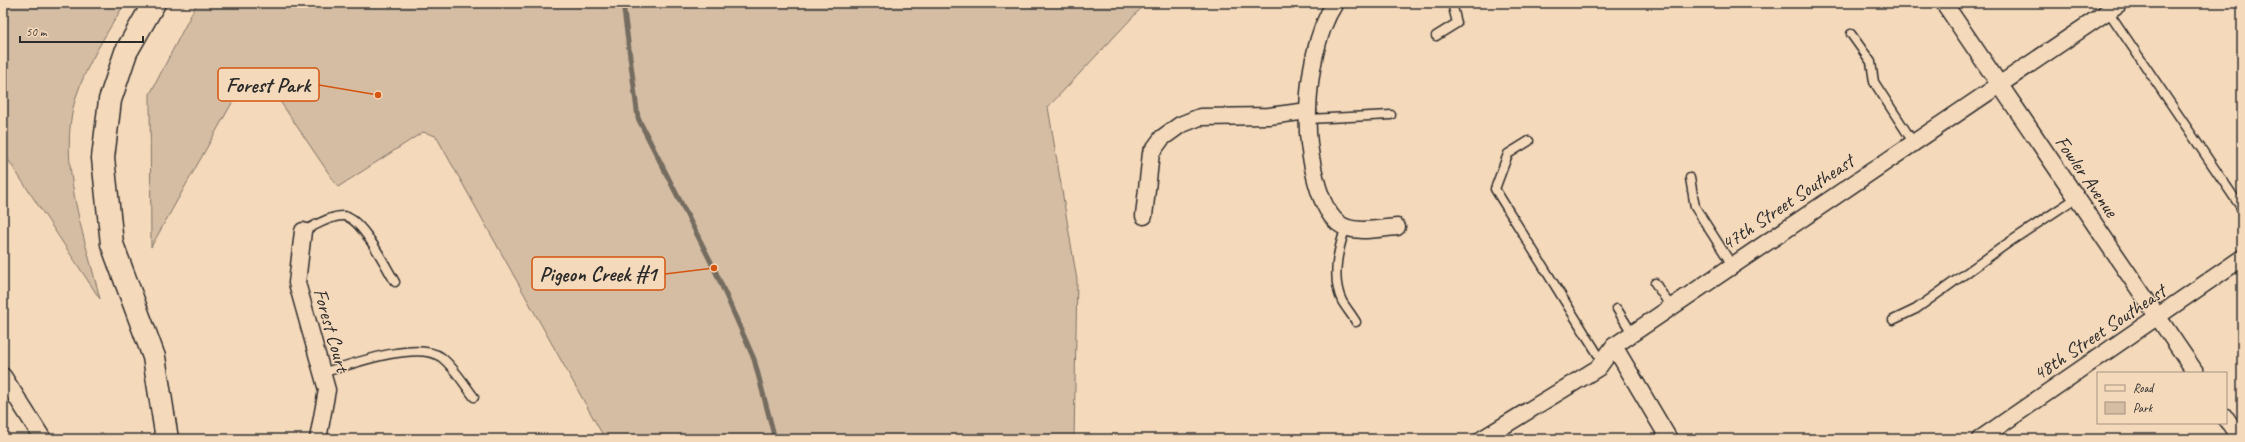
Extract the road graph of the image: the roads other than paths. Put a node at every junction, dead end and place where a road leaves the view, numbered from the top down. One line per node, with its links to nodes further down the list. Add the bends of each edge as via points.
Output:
1 (154, 3): 38 (main road, via 126,52 110,100 103,158 112,244 154,356)
2 (1335, 3): 9 (street, via 1328,14 1314,60)
3 (1452, 3): 7 (lane, via 1457,23)
4 (1944, 3): 8 (street, Fowler Avenue)
5 (2112, 6): 8 (street, 47th Street Southeast); 15 (lane)
6 (1852, 34): 12 (lane, via 1871,62 1874,82)
7 (1436, 36)
8 (1998, 84): 12 (street, 47th Street Southeast); 14 (street, Fowler Avenue)
9 (1308, 115): 10 (lane); 16 (street, via 1200,117 1180,125 1162,138 1151,153); 17 (street, via 1316,181 1325,207 1338,223)
10 (1391, 115)
11 (1529, 141): 31 (lane, via 1508,154 1495,190)
12 (1913, 142): 21 (street, 47th Street Southeast)
13 (1690, 178): 21 (lane, via 1695,208)
14 (2076, 198): 26 (street, Fowler Avenue); 27 (lane, via 1916,309)
15 (2242, 209)
16 (1144, 216)
17 (1346, 227): 18 (street); 28 (lane, via 1339,246 1337,276 1342,300)
18 (1397, 227)
19 (303, 231): 22 (lane, via 331,218 344,216 352,219 360,227); 33 (street, Forest Court, via 297,283)
20 (2242, 258): 26 (street, 48th Street Southeast)
21 (1732, 265): 24 (street, 47th Street Southeast)
22 (395, 282)
23 (1655, 283): 24 (lane)
24 (1671, 307): 29 (street, 47th Street Southeast)
25 (1617, 309): 29 (lane)
26 (2158, 317): 32 (street, Fowler Avenue); 42 (street, 48th Street Southeast)
27 (1893, 320)
28 (1356, 322)
29 (1632, 333): 30 (street, 47th Street Southeast)
30 (1614, 346): 31 (street, 47th Street Southeast); 41 (street)
31 (1602, 361): 40 (street, 47th Street Southeast, via 1598,368)
32 (2195, 372)
33 (322, 373): 35 (lane, via 366,360 408,352 427,352 440,357 451,367); 39 (street, Forest Court, via 327,390)
34 (3, 376): 37 (street)
35 (474, 398)
36 (2227, 420): 43 (street)
37 (43, 439)
38 (166, 439)
39 (318, 439)
40 (1482, 439)
41 (1670, 439)
42 (1980, 439)
43 (2240, 439)

